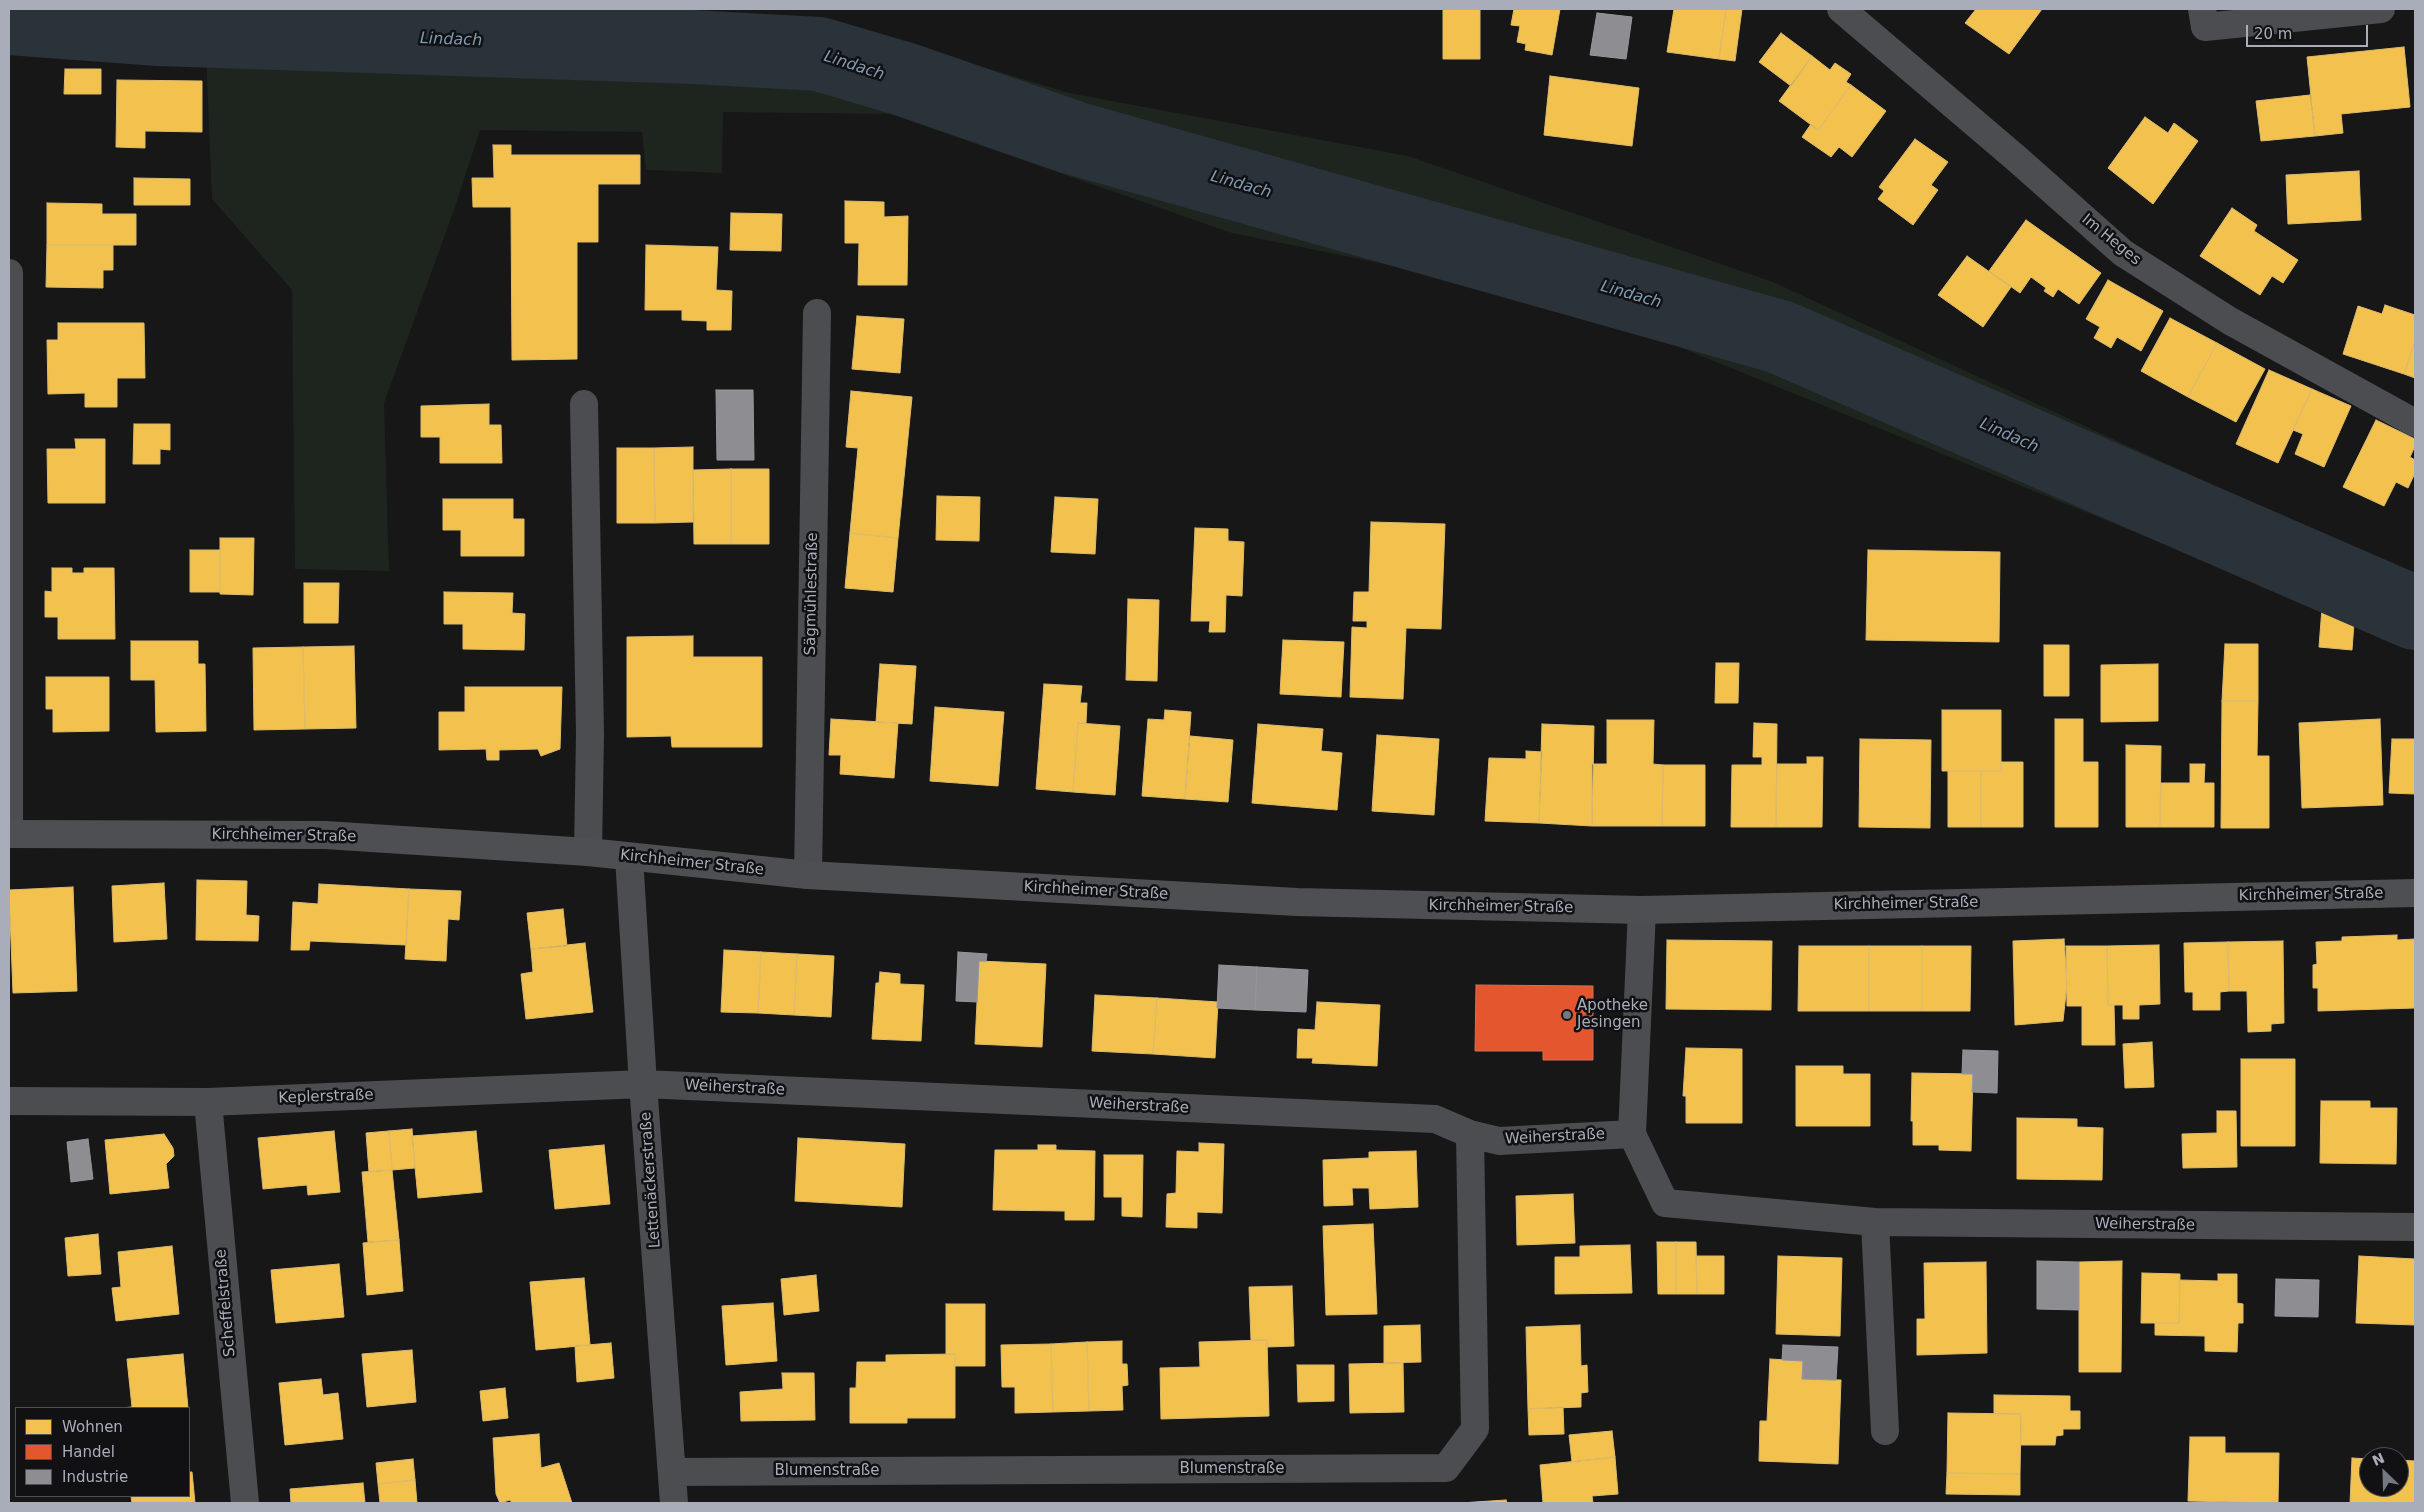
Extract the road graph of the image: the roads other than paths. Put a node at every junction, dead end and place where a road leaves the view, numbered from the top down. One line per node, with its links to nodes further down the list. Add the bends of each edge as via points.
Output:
1 (1842, 9): 8 (street, Im Heges, via 2123,254 2230,322)
2 (2202, 9): 3 (street, via 2205,27)
3 (2380, 9)
4 (9, 273): 6 (street)
5 (817, 313): 12 (street, Sägmühlestraße)
6 (9, 330): 9 (street)
7 (584, 404): 10 (street, via 590,734)
8 (2415, 423)
9 (9, 834): 10 (main road, Kirchheimer Straße, via 325,835)
10 (588, 852): 11 (main road, Kirchheimer Straße)
11 (629, 857): 12 (main road, Kirchheimer Straße); 15 (street, Lettenäckerstraße)
12 (808, 875): 14 (main road, Kirchheimer Straße, via 1297,902)
13 (2415, 893): 14 (main road, Kirchheimer Straße)
14 (1642, 910): 19 (street, Weiherstraße)
15 (643, 1084): 17 (street, Keplerstraße); 18 (street, Weiherstraße, via 1435,1119); 23 (street, Lettenäckerstraße)
16 (9, 1101): 17 (street, Keplerstraße)
17 (208, 1102): 24 (street, Scheffelstraße)
18 (1470, 1134): 19 (street, Weiherstraße, via 1499,1141); 23 (street, Blumenstraße, via 1475,1429 1446,1468)
19 (1632, 1134): 20 (street, Weiherstraße, via 1665,1203)
20 (1875, 1222): 21 (street, Weiherstraße); 22 (street)
21 (2415, 1227)
22 (1885, 1431)
23 (673, 1472): 25 (street, Lettenäckerstraße)
24 (245, 1503)
25 (674, 1503)

